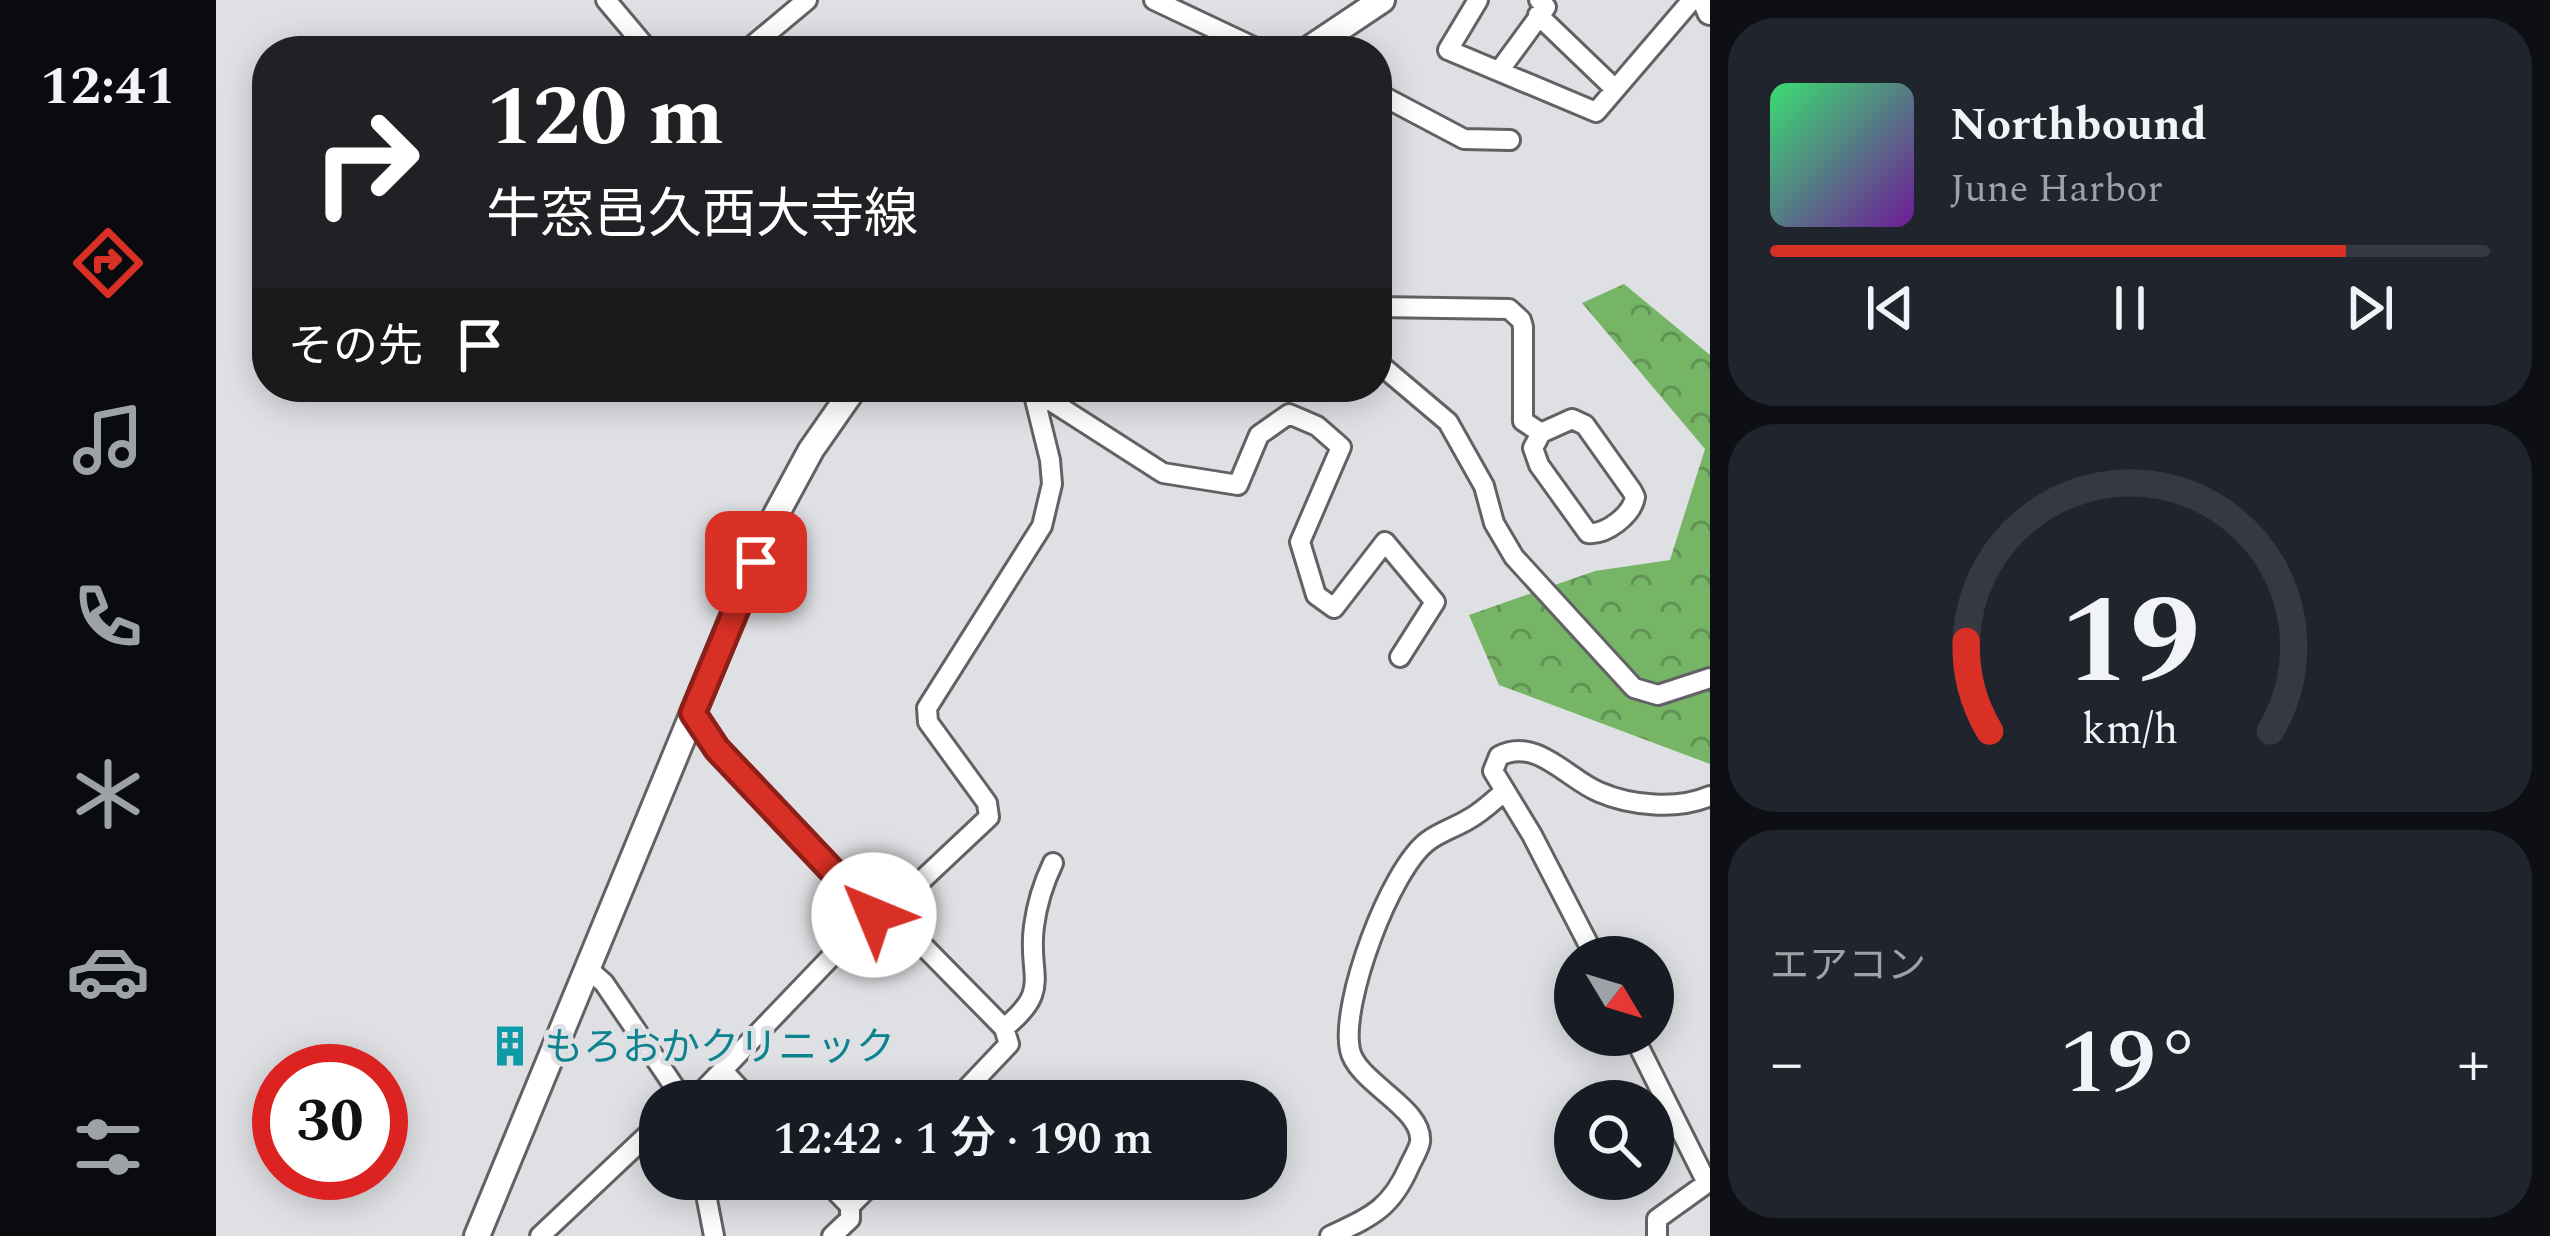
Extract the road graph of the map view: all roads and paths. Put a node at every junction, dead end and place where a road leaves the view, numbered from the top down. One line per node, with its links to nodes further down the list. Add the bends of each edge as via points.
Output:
1 (606, 0): 11 (street)
2 (807, 0): 8 (street)
3 (1154, 0): 13 (street)
4 (1478, 0): 15 (street, via 1448,50)
5 (1693, 0): 16 (street)
6 (1705, 0): 10 (main road)
7 (1366, 4): 14 (main road)
8 (779, 7): 12 (street)
9 (1538, 8): 15 (street); 16 (street)
10 (1710, 12)
11 (636, 36)
12 (757, 36)
13 (1230, 36)
14 (1325, 36)
15 (1499, 71): 16 (street, via 1596,112)
16 (1615, 89)
17 (1392, 101): 18 (street, via 1464,139)
18 (1510, 140)
19 (1392, 307): 24 (street, via 1517,314 1522,421)
20 (1392, 375): 26 (street, via 1448,422 1514,557 1634,688 1658,695)
21 (845, 402): 27 (main road, via 790,486)
22 (1035, 402): 31 (street, via 1051,472 1042,526 927,708 928,722 989,817)
23 (1054, 402): 25 (street, via 1162,472 1238,485 1259,435 1289,414 1317,425 1341,447 1300,542 1316,595 1334,608 1385,542 1435,602)
24 (1541, 433): 24 (street, via 1534,457 1583,529 1600,533 1632,510 1632,490 1585,425 1572,419)
25 (1400, 657)
26 (1710, 679)
27 (693, 713): 31 (street, via 717,749); 33 (main road)
28 (1504, 791): 29 (street, via 1493,763 1517,749 1614,798 1663,804); 32 (street); 48 (street, via 1426,842 1385,904 1353,997 1350,1054 1417,1125 1420,1142 1386,1206)
29 (1710, 796)
30 (1053, 863): 34 (street, via 1033,931 1036,979 1028,1009)
31 (880, 911): 34 (street); 36 (street)
32 (1584, 936)
33 (587, 968): 37 (street); 44 (main road)
34 (1004, 1028): 40 (street, via 1009,1044)
35 (1644, 1056): 49 (street, via 1707,1183 1658,1219)
36 (723, 1071): 38 (street); 39 (street)
37 (673, 1080)
38 (712, 1080)
39 (731, 1080)
40 (976, 1080)
41 (639, 1143): 45 (street)
42 (707, 1200): 46 (street)
43 (850, 1220): 47 (street)
44 (477, 1236)
45 (539, 1236)
46 (714, 1236)
47 (832, 1236)
48 (1330, 1236)
49 (1657, 1236)

